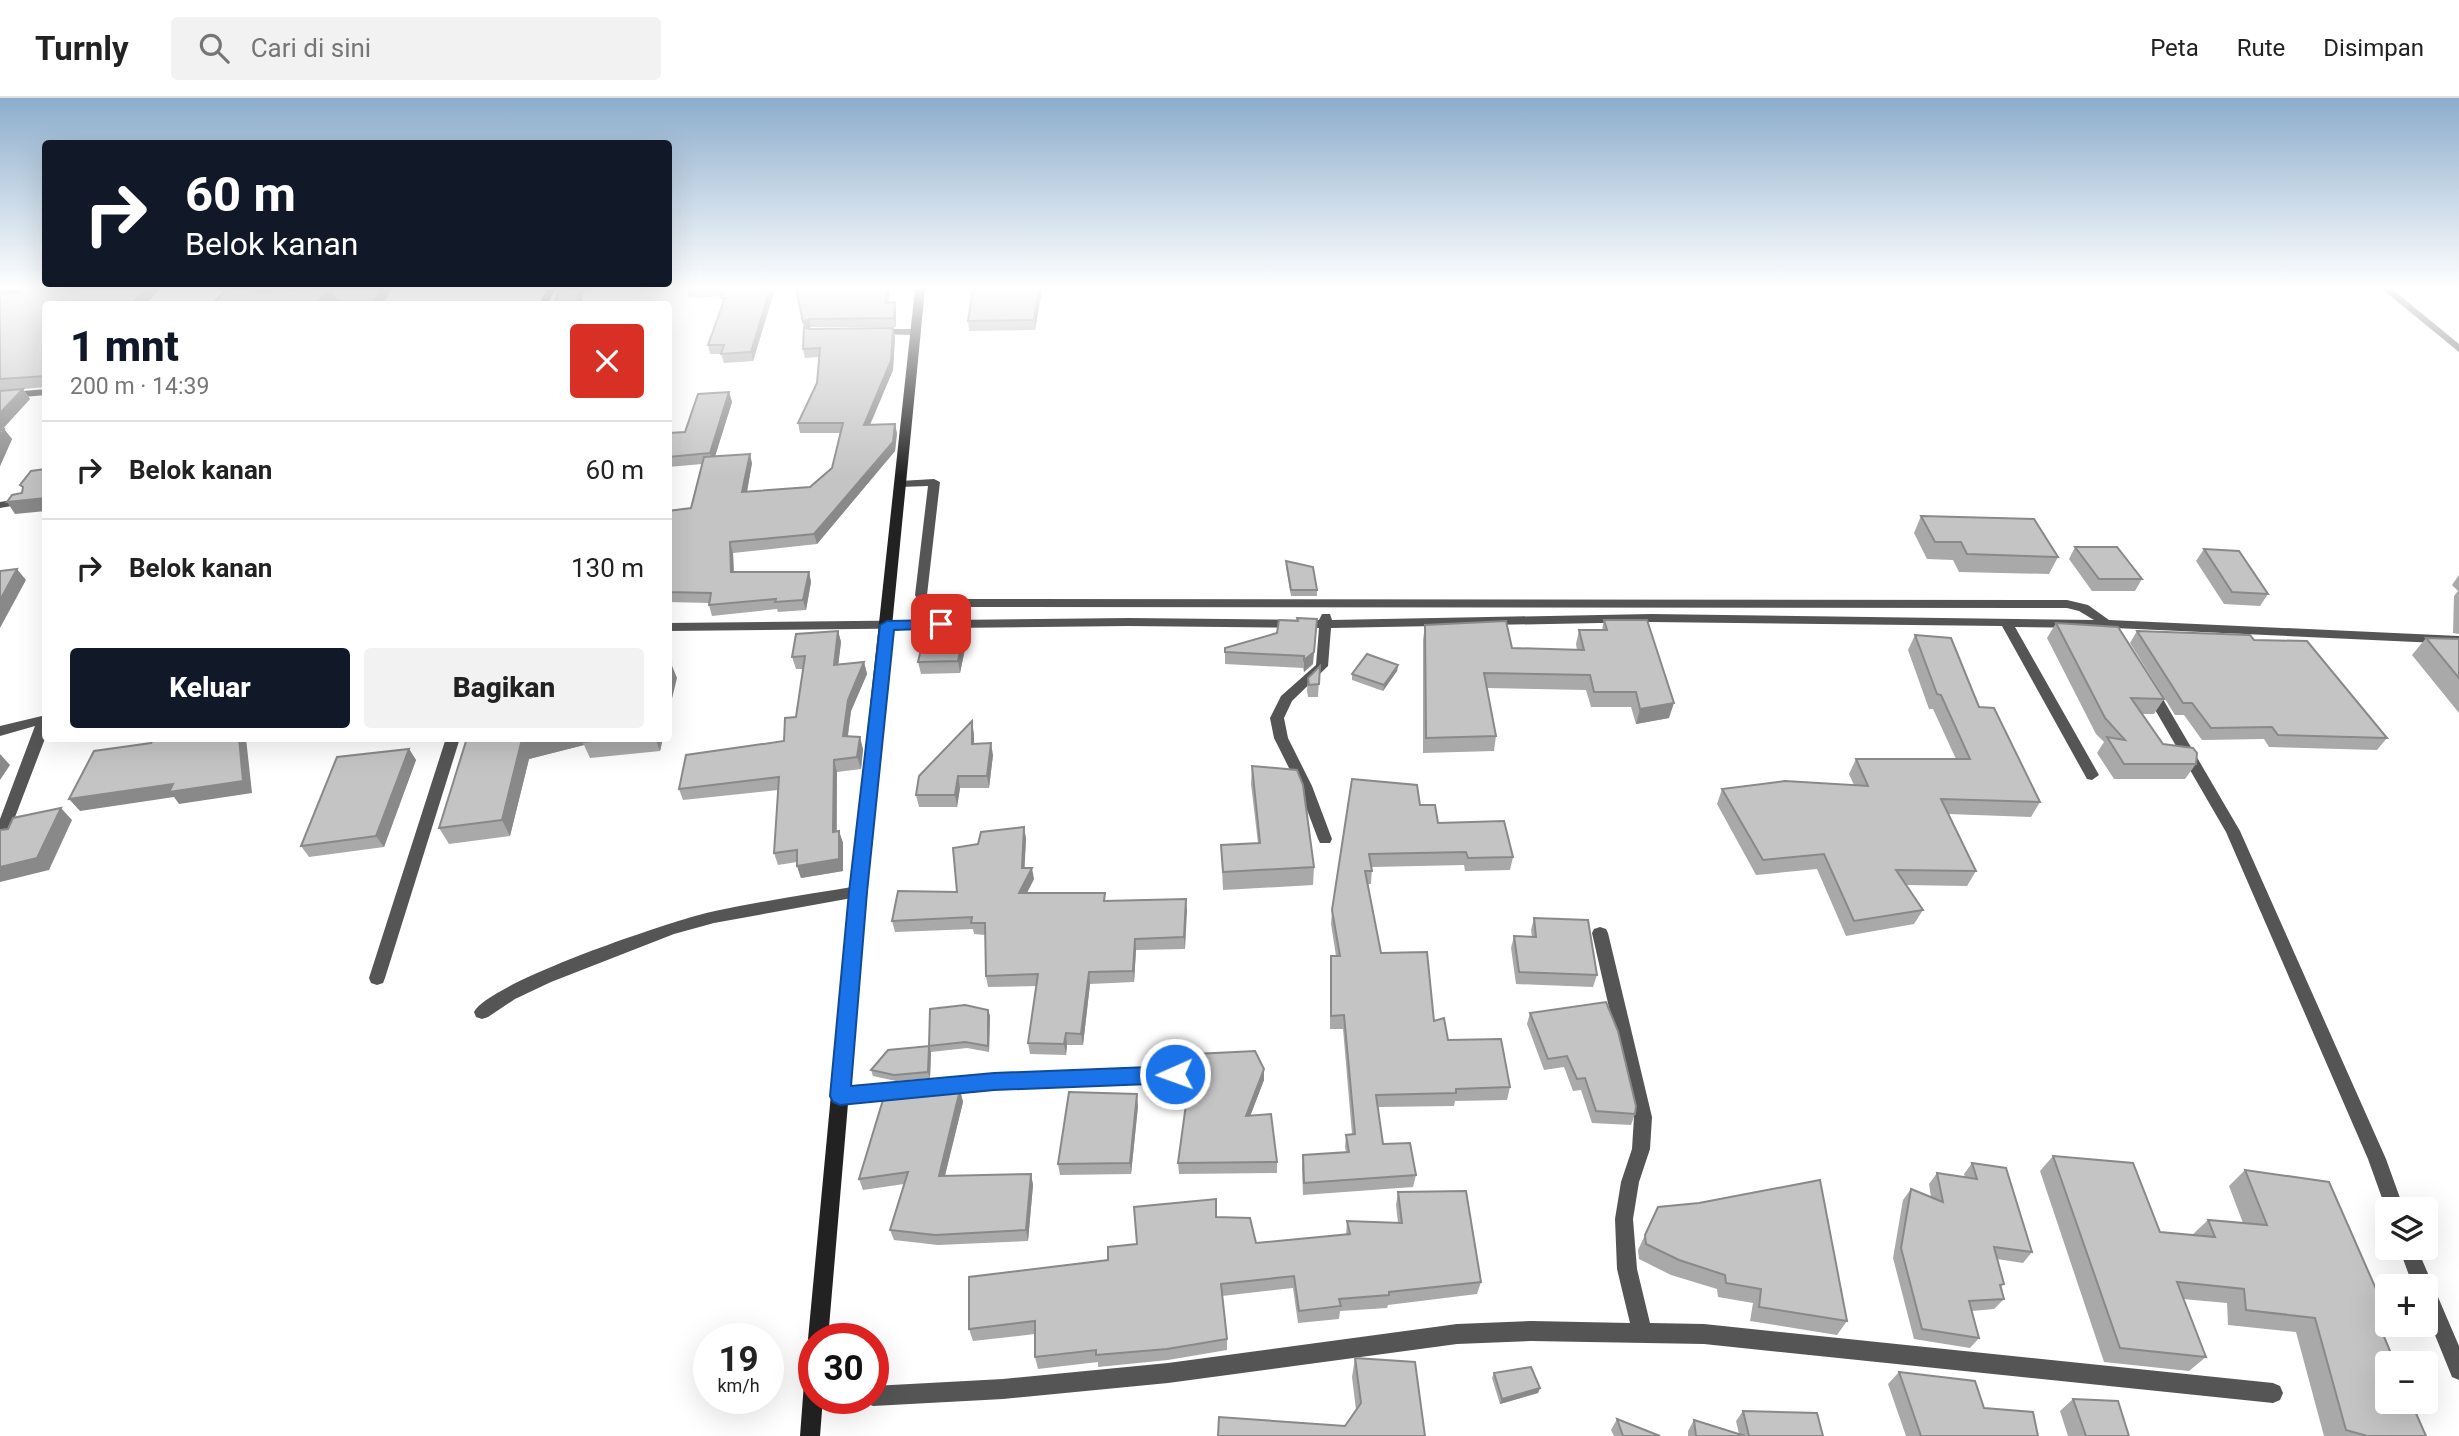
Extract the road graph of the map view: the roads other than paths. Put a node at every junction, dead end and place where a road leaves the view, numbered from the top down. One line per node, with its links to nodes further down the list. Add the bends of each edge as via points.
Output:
1 (915, 351): 4 (street)
2 (42, 392): 3 (street)
3 (0, 396)
4 (912, 484): 7 (street, via 934,482 924,601); 9 (street)
5 (25, 501): 6 (street)
6 (0, 506)
7 (1326, 614): 8 (street); 9 (street); 10 (street, via 2067,604 2082,606); 21 (street, via 1322,666 1286,699 1277,718)
8 (2006, 622): 10 (street); 19 (street)
9 (887, 625): 11 (street); 22 (street)
10 (2107, 625): 12 (street); 13 (street)
11 (672, 627)
12 (2459, 640)
13 (2127, 654)
14 (2140, 674): 28 (street, via 2233,831)
15 (42, 720): 17 (street)
16 (42, 729): 20 (street)
17 (0, 731)
18 (452, 742): 24 (street)
19 (2092, 775)
20 (0, 838)
21 (1325, 839)
22 (858, 892): 25 (street, via 671,929 545,977); 27 (street)
23 (1600, 933): 31 (street, via 1643,1117 1641,1149 1624,1219 1627,1269)
24 (377, 978)
25 (482, 1012)
26 (1175, 1074): 27 (street, via 994,1082)
27 (840, 1096): 30 (street)
28 (2391, 1197)
29 (2438, 1320): 32 (street)
30 (819, 1323)
31 (1642, 1333): 33 (street, via 1704,1334); 34 (street, via 1457,1334 1168,1373)
32 (2459, 1370)
33 (2273, 1393)
34 (889, 1395)
35 (814, 1414): 36 (street)
36 (810, 1436)

